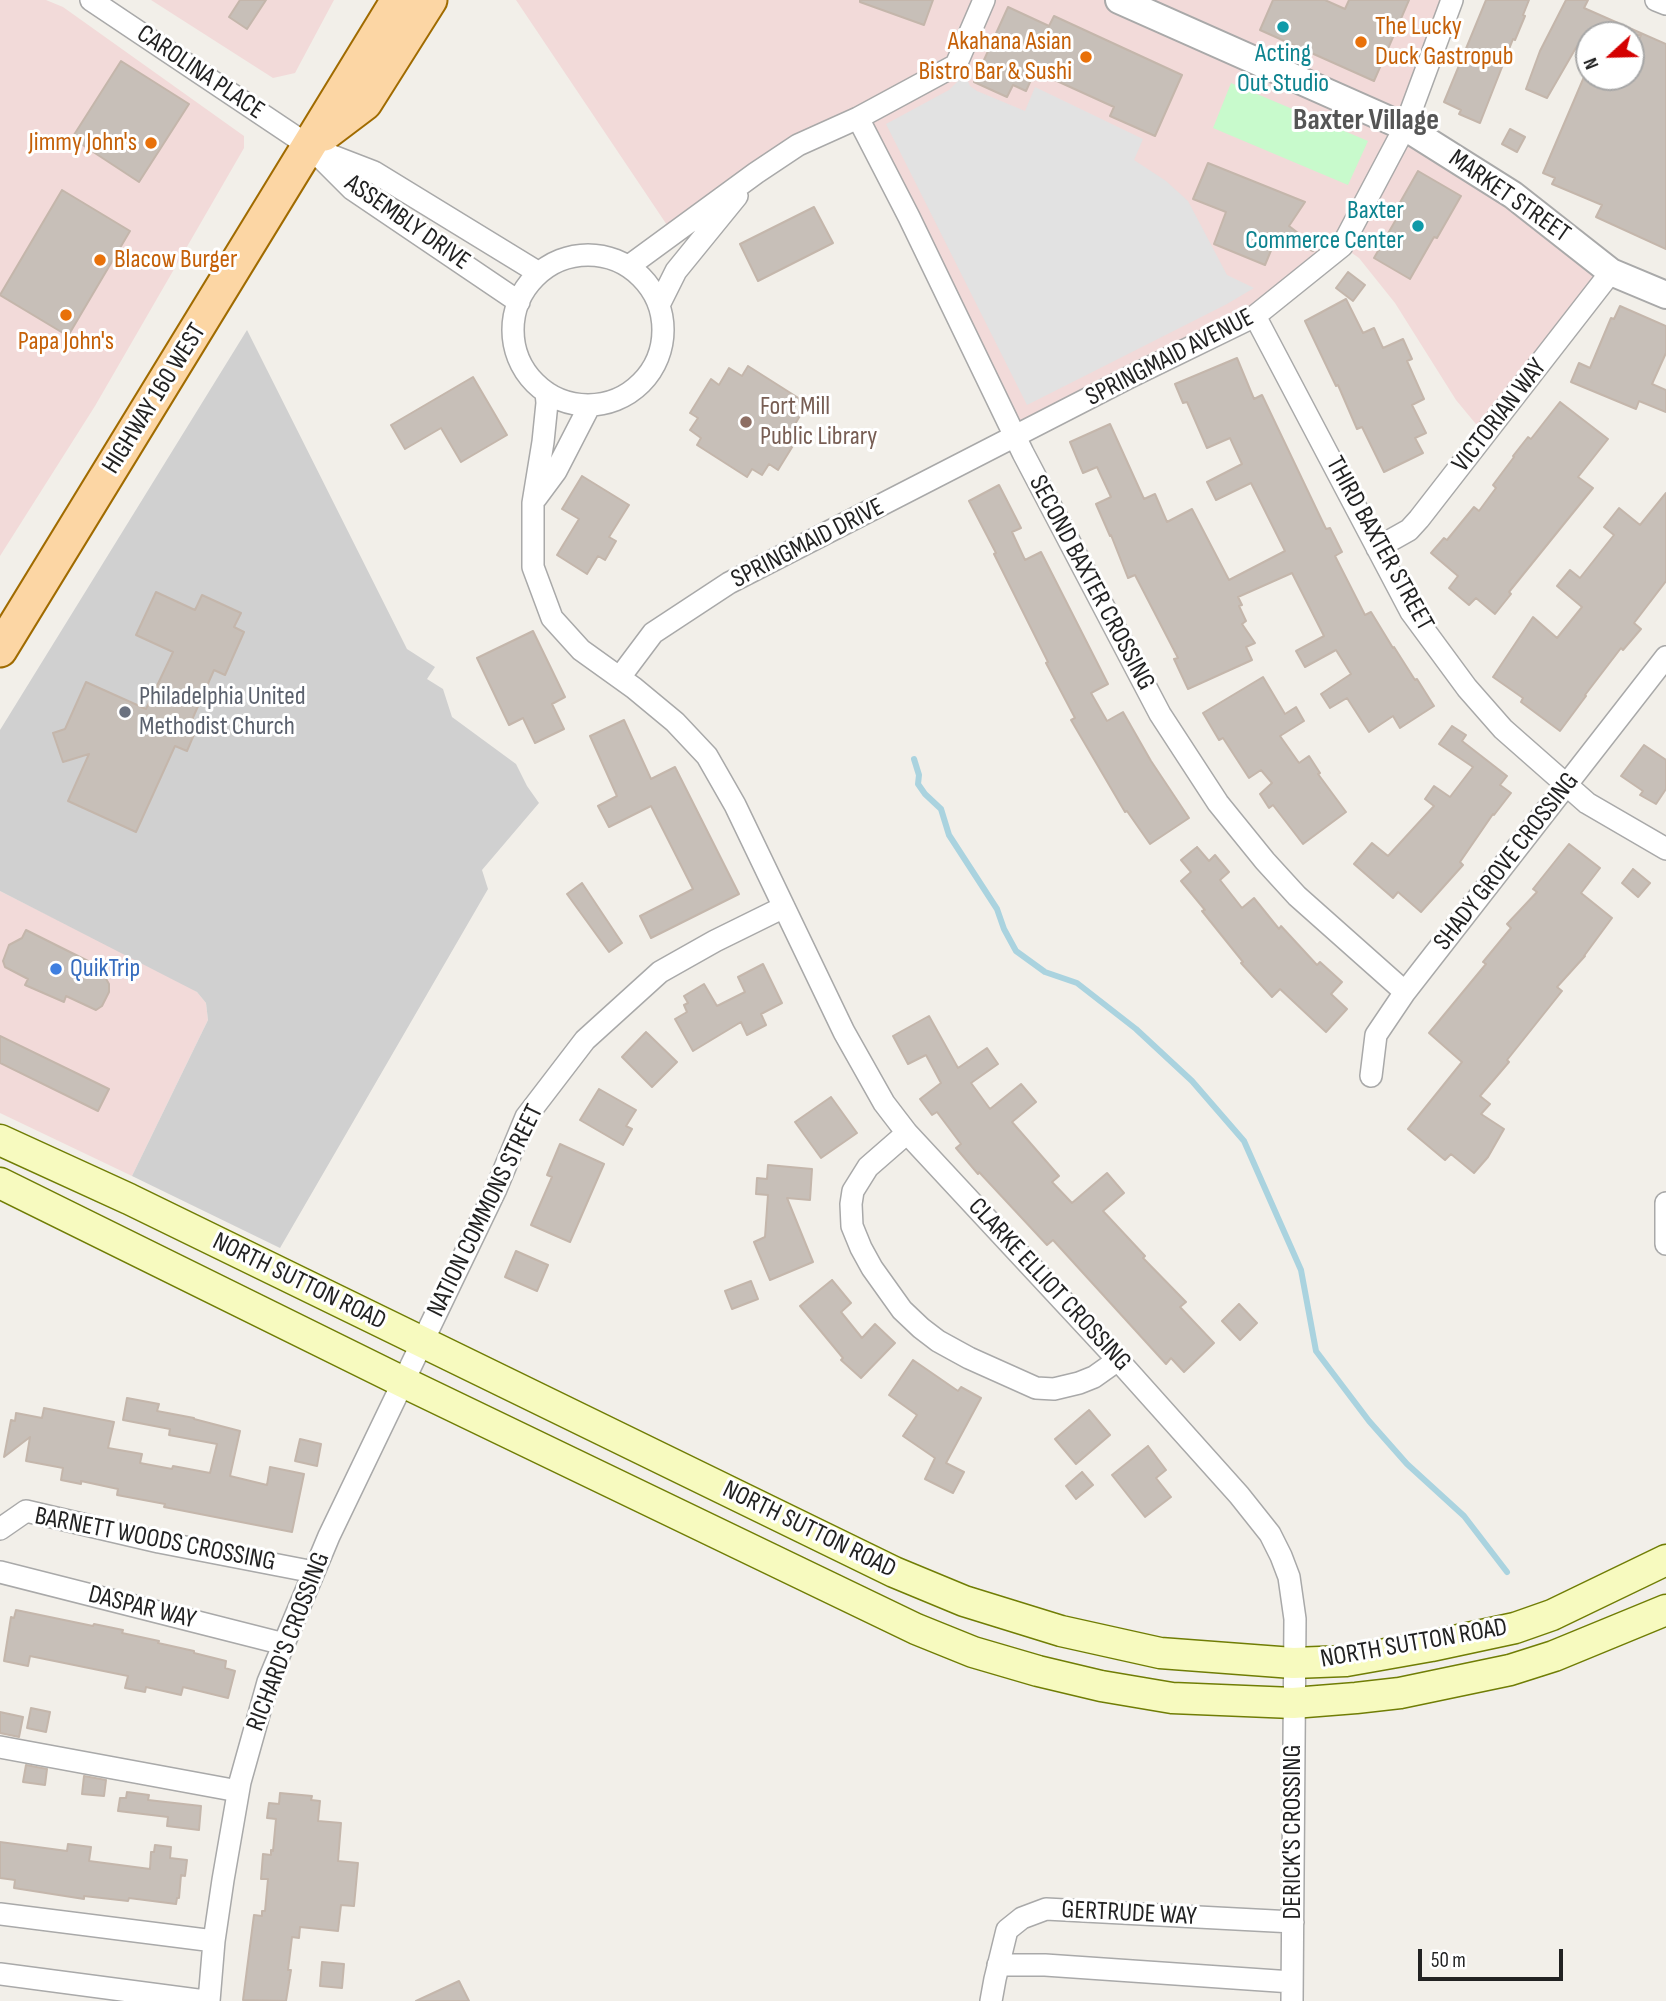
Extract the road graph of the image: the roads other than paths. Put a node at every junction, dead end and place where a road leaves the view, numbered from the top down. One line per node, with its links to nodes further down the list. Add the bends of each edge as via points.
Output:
1 (91, 0): 11 (street, CAROLINA PLACE)
2 (398, 0): 11 (main road, HIGHWAY 160 WEST)
3 (430, 0): 11 (main road, HIGHWAY 160 WEST, via 365,103)
4 (984, 0): 9 (street, via 956,65)
5 (1119, 0): 10 (street, MARKET STREET)
6 (1452, 0): 10 (street)
7 (1657, 0): 8 (street)
8 (1666, 4)
9 (858, 118): 12 (street, via 799,145); 22 (street, SECOND BAXTER CROSSING)
10 (1405, 127): 14 (street, MARKET STREET, via 1513,195); 19 (street, SPRINGMAID AVENUE, via 1342,246)
11 (309, 146): 15 (street, ASSEMBLY DRIVE, via 374,172); 17 (street, ASSEMBLY DRIVE, via 352,189); 25 (main road, HIGHWAY 160 WEST)
12 (756, 173): 13 (street); 18 (street, via 676,271)
13 (629, 266): 15 (street, via 611,258 583,255 555,262); 18 (street, via 647,283)
14 (1611, 272): 16 (street, MARKET STREET); 24 (street, VICTORIAN WAY, via 1419,519)
15 (539, 273): 17 (street)
16 (1666, 295)
17 (519, 302): 20 (street, via 513,326 515,345 521,363)
18 (659, 305): 21 (street, via 660,351 650,373 634,390 613,401)
19 (1255, 316): 22 (street, SPRINGMAID AVENUE); 24 (street, THIRD BAXTER STREET)
20 (546, 392): 21 (street, via 567,402); 23 (street, CLARKE ELLIOT CROSSING)
21 (590, 405): 23 (street, via 556,471)
22 (1017, 437): 27 (street, SPRINGMAID DRIVE, via 729,583 653,633); 31 (street, SECOND BAXTER CROSSING, via 1160,714 1218,803 1297,896)
23 (533, 503): 27 (street, CLARKE ELLIOT CROSSING, via 533,567 552,618 581,650)
24 (1377, 548): 28 (street, THIRD BAXTER STREET, via 1412,612 1467,688 1503,729)
25 (0, 650)
26 (1666, 657): 28 (street, SHADY GROVE CROSSING)
27 (620, 677): 30 (street, CLARKE ELLIOT CROSSING, via 675,722 707,756 736,805)
28 (1567, 786): 29 (street, THIRD BAXTER STREET, via 1587,803); 31 (street, SHADY GROVE CROSSING)
29 (1666, 849)
30 (784, 907): 33 (street, CLARKE ELLIOT CROSSING, via 844,1032 884,1103); 38 (street, NATION COMMONS STREET, via 660,972 585,1040 526,1117)
31 (1405, 992): 32 (street, SHADY GROVE CROSSING, via 1376,1035)
32 (1371, 1076)
33 (907, 1133): 39 (street, CLARKE ELLIOT CROSSING); 39 (street, via 868,1167 853,1191 851,1204 852,1226 861,1248 902,1310 939,1341 1036,1388 1079,1383)
34 (0, 1140): 38 (main road, NORTH SUTTON ROAD)
35 (0, 1183): 40 (main road, NORTH SUTTON ROAD)
36 (1666, 1203): 37 (street)
37 (1666, 1244)
38 (422, 1342): 40 (street, RICHARD'S CROSSING); 47 (main road, NORTH SUTTON ROAD, via 894,1572 964,1601 1062,1631 1160,1653)
39 (1118, 1360): 47 (street, CLARKE ELLIOT CROSSING, via 1270,1534 1289,1577 1295,1619)
40 (404, 1382): 44 (street, RICHARD'S CROSSING); 48 (main road, NORTH SUTTON ROAD, via 850,1598 973,1652 1101,1686 1172,1698)
41 (0, 1528): 44 (street, BARNETT WOODS CROSSING, via 26,1511)
42 (1666, 1560): 47 (main road, NORTH SUTTON ROAD, via 1515,1628 1346,1661)
43 (0, 1572): 46 (street, DASPAR WAY)
44 (314, 1572): 46 (street, RICHARD'S CROSSING)
45 (1666, 1609): 48 (main road, NORTH SUTTON ROAD, via 1510,1670 1400,1693)
46 (284, 1644): 50 (street, RICHARD'S CROSSING, via 268,1682)
47 (1293, 1663): 48 (street, DERICK'S CROSSING)
48 (1293, 1703): 52 (street, DERICK'S CROSSING)
49 (0, 1747): 50 (street)
50 (238, 1791): 53 (street, RICHARD'S CROSSING)
51 (0, 1914): 53 (street)
52 (1293, 1922): 54 (street, GERTRUDE WAY, via 1046,1909 1007,1930); 56 (street, DERICK'S CROSSING)
53 (214, 1941): 57 (street, RICHARD'S CROSSING)
54 (998, 1965): 56 (street, via 1045,1965); 58 (street, GERTRUDE WAY)
55 (0, 1974): 57 (street)
56 (1292, 1992)
57 (207, 2001)
58 (991, 2001)

